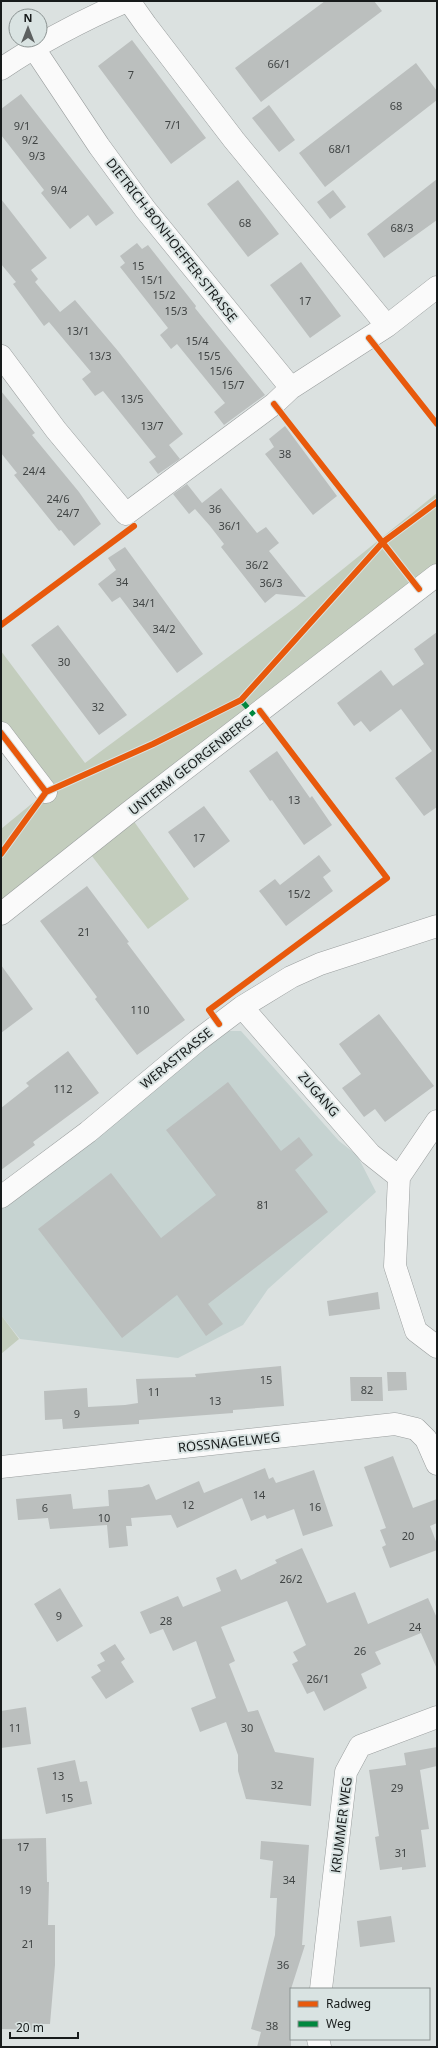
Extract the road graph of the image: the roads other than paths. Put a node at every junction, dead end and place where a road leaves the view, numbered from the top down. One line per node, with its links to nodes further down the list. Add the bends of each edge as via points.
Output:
1 (128, 1): 2 (street); 7 (street, via 234,140)
2 (48, 39)
3 (32, 48): 5 (street)
4 (34, 48): 9 (street, DIETRICH-BONHOEFFER-STRASSE, via 99,146 145,209)
5 (1, 69)
6 (437, 287): 7 (street)
7 (387, 326): 9 (street)
8 (1, 356): 9 (street, via 56,430 126,514 274,404)
9 (291, 388)
10 (437, 575): 13 (street, UNTERM GEORGENBERG)
11 (1, 733): 12 (street)
12 (46, 792)
13 (1, 914)
14 (437, 926): 15 (street, WERASTRASSE, via 291,976)
15 (242, 1007): 17 (street, ZUGANG, via 370,1154); 18 (street, WERASTRASSE, via 88,1132)
16 (437, 1121): 17 (street)
17 (399, 1177): 19 (street, via 395,1266 416,1331)
18 (1, 1197)
19 (437, 1348)
20 (437, 1464): 21 (street, ROSSNAGELWEG, via 426,1439 416,1429 394,1424)
21 (1, 1467)
22 (437, 1717): 23 (street, KRUMMER WEG, via 360,1746 346,1772)
23 (321, 1988)

